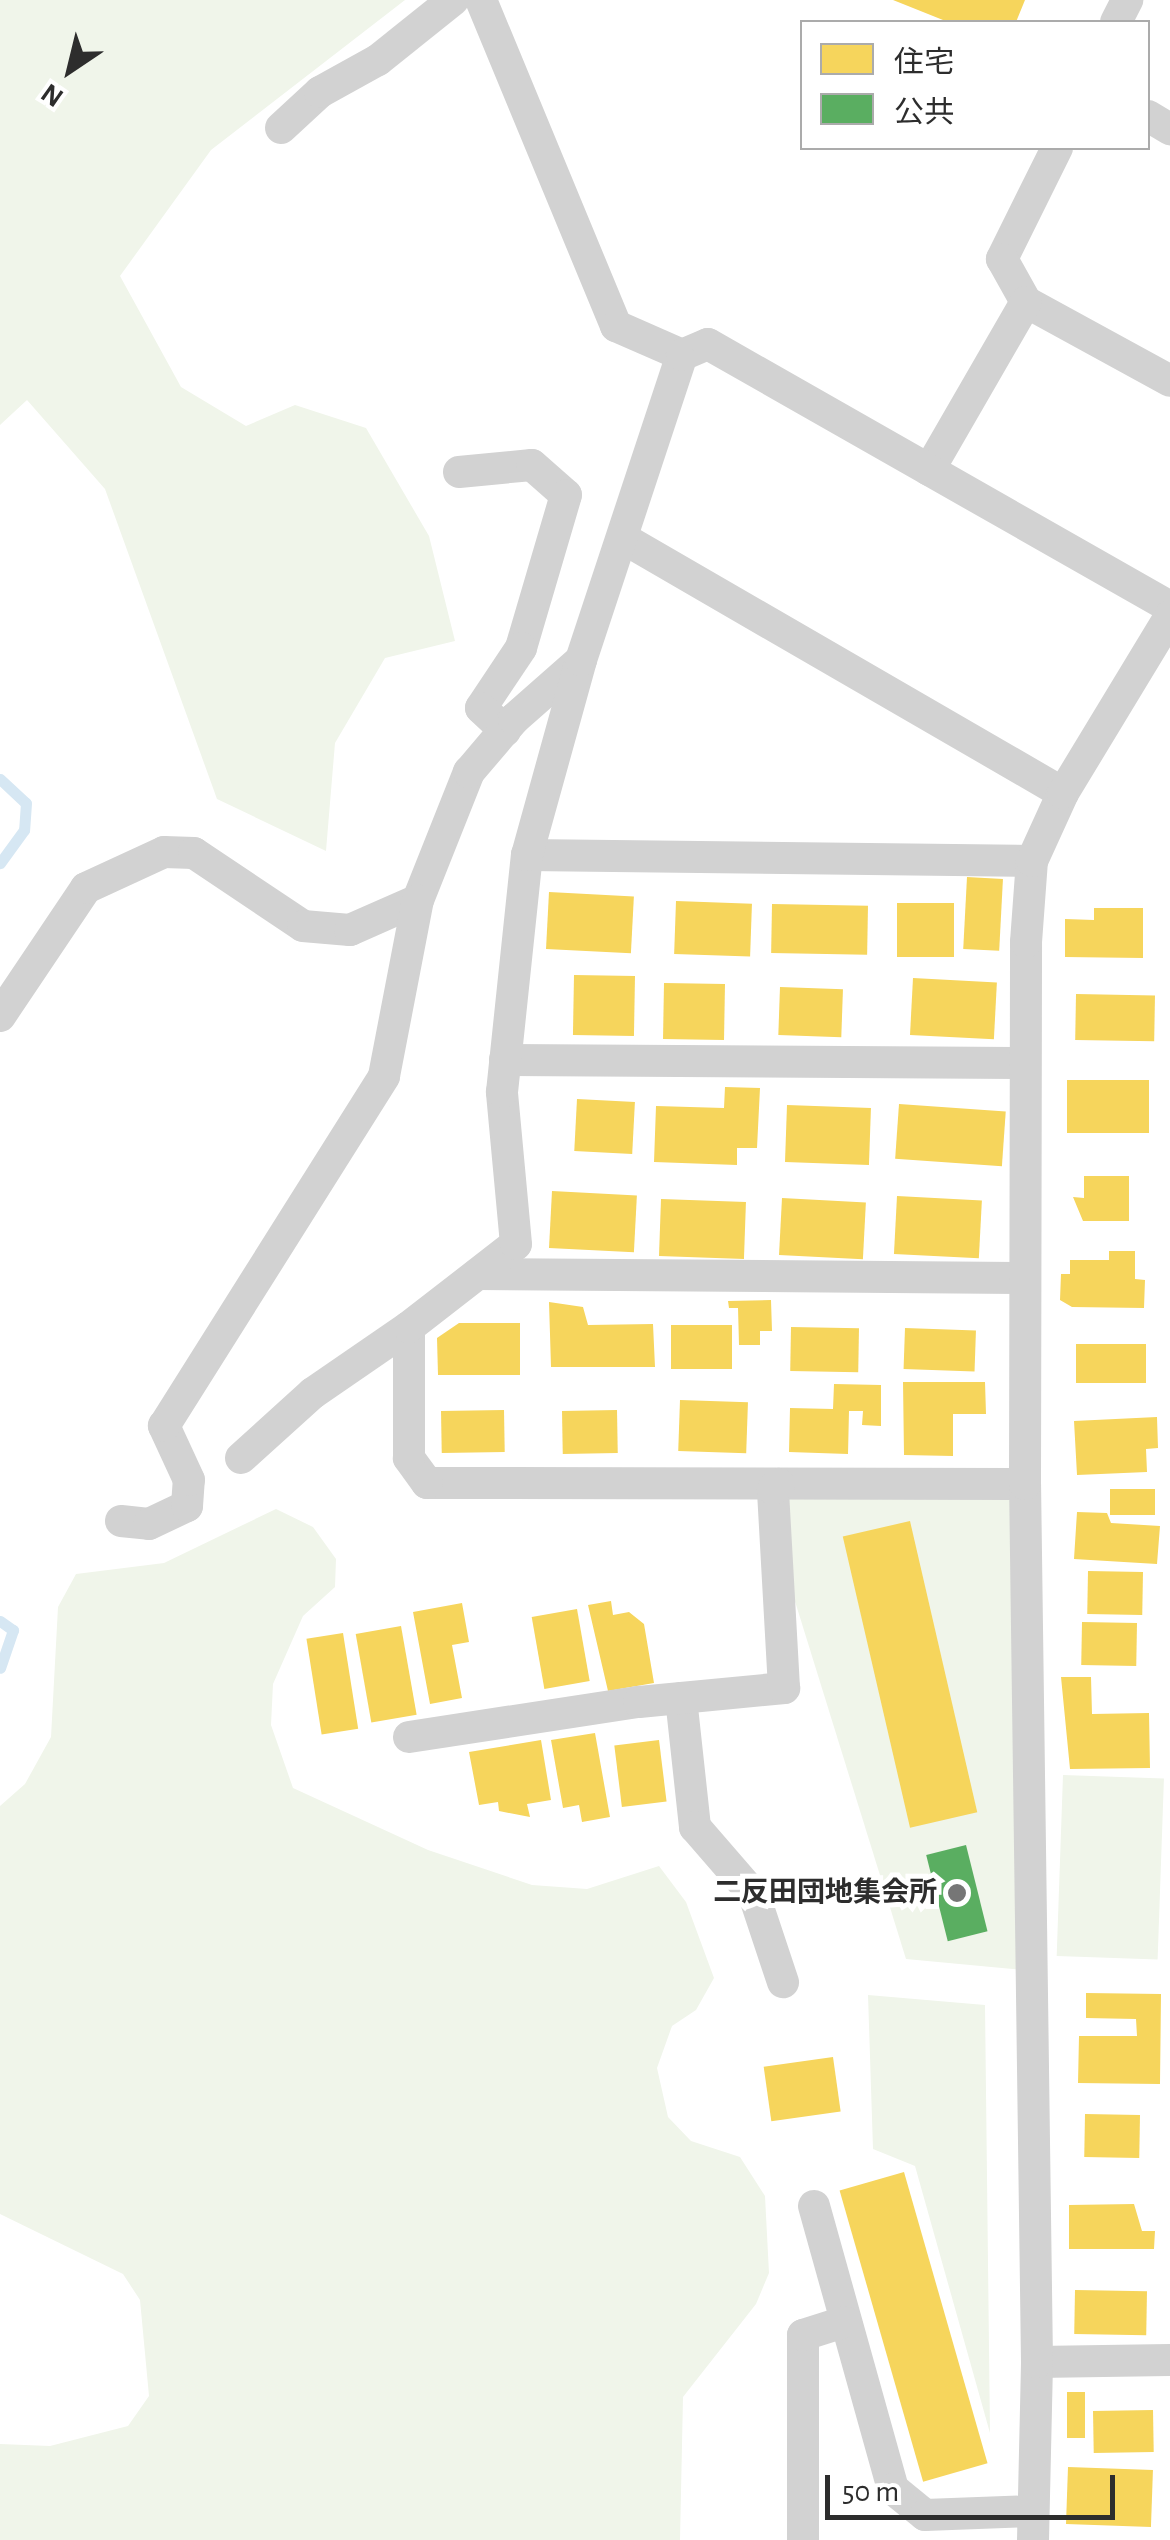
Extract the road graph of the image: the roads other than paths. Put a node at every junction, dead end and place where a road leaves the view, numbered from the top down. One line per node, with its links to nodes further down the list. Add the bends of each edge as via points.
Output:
1 (453, 0): 3 (street, via 378,60 320,92)
2 (481, 0): 6 (street, via 616,326)
3 (281, 128)
4 (1055, 150): 5 (street, via 1002,259)
5 (1026, 302): 7 (street); 8 (street)
6 (682, 355): 8 (street, via 708,344); 10 (street)
7 (1170, 381)
8 (929, 470): 11 (street)
9 (459, 472): 14 (street, via 532,464 566,495 520,648 481,708)
10 (626, 540): 13 (street); 15 (street)
11 (1170, 607)
12 (1170, 616): 15 (street)
13 (581, 660): 14 (street); 16 (street)
14 (505, 730): 18 (street, via 468,772)
15 (1063, 793): 17 (street)
16 (527, 855): 17 (street); 20 (street)
17 (1032, 861): 21 (street)
18 (418, 900): 19 (street, via 350,930 303,926 194,854 164,852 86,888); 28 (street, via 384,1076 164,1426 189,1480 186,1506 149,1524)
19 (0, 1016)
20 (506, 1060): 21 (street); 22 (street, via 502,1092 516,1244)
21 (1024, 1063): 23 (street)
22 (478, 1274): 23 (street); 24 (street)
23 (1024, 1278): 27 (street)
24 (409, 1327): 25 (street, via 313,1393); 26 (street, via 408,1458 427,1483)
25 (241, 1458)
26 (779, 1484): 27 (street); 29 (street, via 773,1489 784,1688)
27 (1024, 1484): 35 (street)
28 (122, 1520)
29 (682, 1698): 30 (street); 31 (street, via 695,1826 754,1895)
30 (409, 1737)
31 (782, 1982)
32 (814, 2206): 33 (street)
33 (844, 2322): 36 (street, via 894,2490 925,2515); 37 (street, via 803,2335)
34 (1170, 2360): 35 (street)
35 (1037, 2362): 36 (street)
36 (1033, 2526)
37 (802, 2540)

